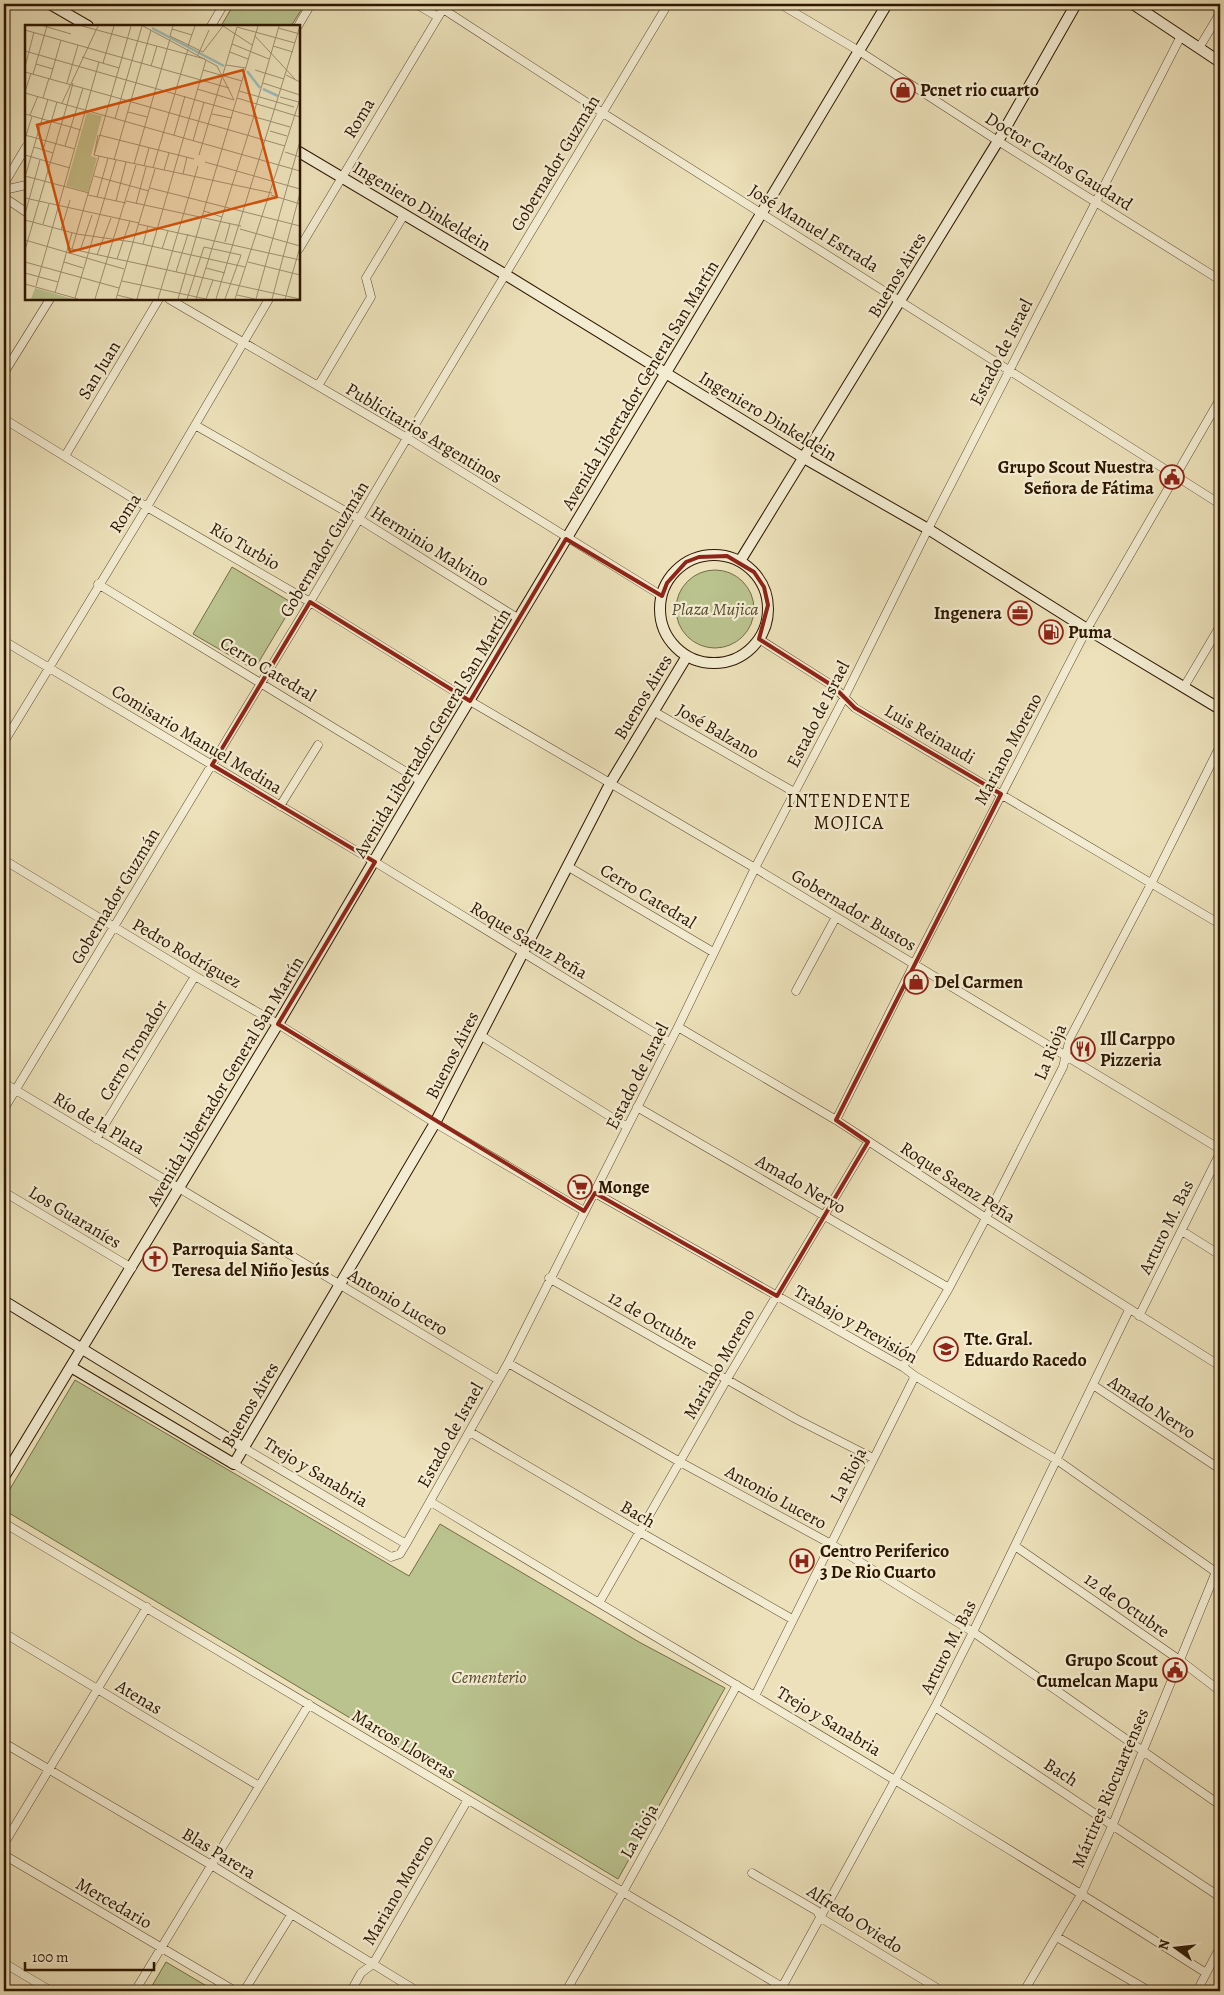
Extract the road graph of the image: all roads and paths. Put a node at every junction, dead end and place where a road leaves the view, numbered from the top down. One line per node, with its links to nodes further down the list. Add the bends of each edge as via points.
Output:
1 (50, 4): 13 (main road)
2 (224, 4): 14 (street)
3 (311, 4): 15 (street)
4 (416, 4): 12 (street)
5 (668, 4): 20 (street, Gobernador Guzmán)
6 (780, 4): 18 (street, Doctor Carlos Gaudard)
7 (887, 4): 18 (main road, Avenida Libertador General San Martín)
8 (1076, 4): 21 (main road, Buenos Aires)
9 (1133, 4): 16 (main road)
10 (444, 6): 12 (street, Roma); 20 (street, José Manuel Estrada)
11 (1220, 13): 17 (street)
12 (438, 17): 24 (street, Roma)
13 (86, 25)
14 (212, 25)
15 (299, 25)
16 (1181, 36): 17 (main road); 29 (street, Estado de Israel)
17 (1199, 48): 19 (main road)
18 (859, 51): 21 (street, Doctor Carlos Gaudard); 31 (main road, Avenida Libertador General San Martín)
19 (1220, 62)
20 (603, 113): 31 (street, José Manuel Estrada); 34 (street, Gobernador Guzmán)
21 (998, 141): 29 (street, Doctor Carlos Gaudard); 40 (main road, Buenos Aires)
22 (25, 149): 25 (street)
23 (300, 153): 24 (main road, Ingeniero Dinkeldein)
24 (341, 177): 32 (main road, Ingeniero Dinkeldein); 33 (street, Roma)
25 (4, 184)
26 (25, 185): 27 (street)
27 (4, 190)
28 (4, 196): 30 (street)
29 (1096, 201): 35 (street, Doctor Carlos Gaudard); 42 (street, Estado de Israel)
30 (25, 211)
31 (762, 213): 40 (street, José Manuel Estrada); 43 (main road, Avenida Libertador General San Martín)
32 (404, 215): 34 (main road, Ingeniero Dinkeldein); 45 (street, via 366,278 371,297)
33 (300, 246)
34 (506, 275): 43 (main road, Ingeniero Dinkeldein); 49 (street, Gobernador Guzmán)
35 (1220, 280)
36 (49, 300): 44 (street)
37 (158, 300): 50 (street, San Juan)
38 (171, 300): 41 (street, Publicitarios Argentinos)
39 (268, 300): 41 (street, Roma)
40 (900, 300): 42 (street, José Manuel Estrada); 51 (main road, Buenos Aires)
41 (243, 342): 45 (street, Publicitarios Argentinos); 48 (street, Roma)
42 (1010, 369): 52 (street, José Manuel Estrada); 56 (street, Estado de Israel)
43 (666, 372): 51 (main road, Ingeniero Dinkeldein); 57 (main road, Avenida Libertador General San Martín)
44 (4, 373)
45 (318, 386): 49 (street, Publicitarios Argentinos)
46 (1220, 399): 52 (street, Mariano Moreno)
47 (4, 419): 50 (street, Río Turbio)
48 (195, 425): 54 (street, Roma); 55 (street, Herminio Malvino)
49 (406, 438): 55 (street, Gobernador Guzmán); 57 (street, Publicitarios Argentinos)
50 (65, 456): 54 (street, Río Turbio)
51 (804, 458): 56 (main road, Ingeniero Dinkeldein); 58 (main road, Buenos Aires)
52 (1176, 475): 53 (street, José Manuel Estrada); 64 (street, Mariano Moreno)
53 (1220, 504)
54 (147, 507): 59 (street, Roma); 61 (street, Río Turbio)
55 (359, 519): 61 (street, Gobernador Guzmán); 62 (street, Herminio Malvino)
56 (928, 529): 64 (main road, Ingeniero Dinkeldein); 71 (street, Estado de Israel)
57 (566, 539): 60 (street, Publicitarios Argentinos); 62 (main road, Avenida Libertador General San Martín)
58 (740, 561): 60 (main road, via 713,554 692,560 675,571); 65 (main road, via 754,572 764,588 768,605 766,623)
59 (98, 584): 68 (street, Roma); 69 (street, Cerro Catedral)
60 (662, 596): 67 (main road, via 660,614 665,630 674,645)
61 (310, 602): 69 (street, Gobernador Guzmán); 72 (street, Río Turbio)
62 (519, 619): 72 (main road, Avenida Libertador General San Martín)
63 (1220, 626): 70 (street)
64 (1088, 629): 70 (main road, Ingeniero Dinkeldein); 82 (street, Mariano Moreno)
65 (759, 639): 67 (main road, via 748,651 726,661 702,661); 71 (street, Luis Reinaudi)
66 (4, 641): 68 (street, Comisario Manuel Medina)
67 (687, 656): 74 (main road, Buenos Aires)
68 (48, 667): 75 (street, Roma); 78 (street, Comisario Manuel Medina)
69 (261, 683): 78 (street, Gobernador Guzmán); 79 (street, Cerro Catedral)
70 (1184, 687): 73 (main road, Ingeniero Dinkeldein)
71 (845, 696): 81 (street, Estado de Israel); 82 (street, Luis Reinaudi, via 855,708)
72 (470, 701): 79 (main road, Avenida Libertador General San Martín); 80 (street, Gobernador Bustos)
73 (1220, 709)
74 (653, 711): 80 (main road, Buenos Aires); 81 (street, José Balzano)
75 (4, 742)
76 (318, 745): 83 (street)
77 (1220, 746): 88 (street, La Rioja)
78 (212, 765): 83 (street, Comisario Manuel Medina); 91 (street, Gobernador Guzmán)
79 (421, 781): 85 (main road, Avenida Libertador General San Martín)
80 (611, 782): 86 (main road, Buenos Aires); 87 (street, Gobernador Bustos)
81 (794, 792): 87 (street, Estado de Israel)
82 (1002, 794): 88 (street, Luis Reinaudi); 94 (street, Mariano Moreno)
83 (280, 806): 85 (street, Comisario Manuel Medina)
84 (4, 860): 91 (street, Pedro Rodríguez)
85 (375, 862): 93 (street, Roque Saenz Peña); 97 (main road, Avenida Libertador General San Martín)
86 (567, 866): 92 (street, Cerro Catedral); 93 (main road, Buenos Aires)
87 (755, 868): 89 (street, Gobernador Bustos); 92 (street, Estado de Israel)
88 (1151, 884): 90 (street, Luis Reinaudi); 101 (street, La Rioja, via 1070,1038)
89 (836, 917): 94 (street, Gobernador Bustos); 96 (street)
90 (1220, 924)
91 (113, 928): 95 (street, Pedro Rodríguez); 103 (street, Gobernador Guzmán)
92 (713, 952): 98 (street, Estado de Israel)
93 (522, 954): 99 (main road, Buenos Aires); 100 (street, Roque Saenz Peña)
94 (914, 964): 101 (street, Gobernador Bustos); 106 (street, Mariano Moreno)
95 (195, 976): 97 (street, Pedro Rodríguez); 109 (street, Cerro Tronador)
96 (796, 991)
97 (278, 1024): 107 (street); 112 (main road, Avenida Libertador General San Martín)
98 (678, 1026): 100 (street, Estado de Israel); 106 (street, Roque Saenz Peña)
99 (480, 1035): 107 (main road, Buenos Aires); 108 (street)
100 (669, 1042): 104 (street, Estado de Israel)
101 (1067, 1056): 111 (street, Gobernador Bustos); 117 (street, La Rioja)
102 (4, 1083): 103 (street, Río de la Plata)
103 (16, 1090): 105 (street, Gobernador Guzmán); 109 (street, Río de la Plata)
104 (637, 1107): 108 (street, Estado de Israel); 116 (street, Amado Nervo)
105 (4, 1109)
106 (836, 1120): 110 (street, Roque Saenz Peña)
107 (435, 1123): 115 (street); 122 (main road, Buenos Aires)
108 (627, 1127): 114 (street, Estado de Israel)
109 (96, 1139): 112 (street, Río de la Plata)
110 (868, 1142): 116 (street, Mariano Moreno); 117 (street, Roque Saenz Peña)
111 (1220, 1151): 118 (street, Arturo M. Bas)
112 (179, 1188): 120 (main road, Avenida Libertador General San Martín); 122 (street, Antonio Lucero)
113 (4, 1192): 120 (street, Los Guaraníes)
114 (595, 1193): 115 (street, Estado de Israel); 124 (street, Trabajo y Previsión)
115 (584, 1211): 121 (street, Estado de Israel)
116 (825, 1216): 123 (street, Amado Nervo); 124 (street, Mariano Moreno)
117 (986, 1218): 123 (street, La Rioja); 126 (street, Roque Saenz Peña)
118 (1182, 1231): 119 (street); 127 (street, Arturo M. Bas)
119 (1220, 1255)
120 (132, 1268): 128 (main road, Avenida Libertador General San Martín)
121 (549, 1278): 129 (street, Estado de Israel); 135 (street, 12 de Octubre)
122 (339, 1284): 134 (street, Antonio Lucero); 138 (main road, Buenos Aires)
123 (949, 1288): 132 (street, La Rioja)
124 (776, 1296): 132 (street, Trabajo y Previsión); 135 (street, Mariano Moreno)
125 (4, 1301): 128 (main road, Trejo y Sanabria)
126 (1129, 1310): 127 (street, Roque Saenz Peña); 136 (street, Arturo M. Bas)
127 (1139, 1316): 130 (street, Roque Saenz Peña)
128 (82, 1349): 131 (main road, Avenida Libertador General San Martín); 138 (main road, Trejo y Sanabria)
129 (508, 1363): 134 (street, Estado de Israel); 141 (street, Antonio Lucero)
130 (1220, 1366)
131 (71, 1367): 142 (main road, Trejo y Sanabria); 144 (main road, Avenida Libertador General San Martín)
132 (903, 1367): 133 (street, Trabajo y Previsión)
133 (915, 1376): 139 (street, La Rioja); 140 (street, Trabajo y Previsión)
134 (497, 1379): 137 (street, Estado de Israel)
135 (727, 1379): 139 (street, 12 de Octubre, via 796,1420); 141 (street, Mariano Moreno)
136 (1093, 1386): 140 (street, Arturo M. Bas); 143 (street, Amado Nervo)
137 (470, 1432): 145 (street, Estado de Israel); 147 (street, Bach)
138 (244, 1448): 142 (main road, Buenos Aires); 148 (street, Trejo y Sanabria)
139 (873, 1458): 149 (street, La Rioja)
140 (1057, 1460): 150 (street, Arturo M. Bas); 153 (street, Trabajo y Previsión)
141 (680, 1462): 147 (street, Mariano Moreno); 149 (street, Antonio Lucero)
142 (234, 1464): 151 (street, Trejo y Sanabria)
143 (1220, 1469)
144 (4, 1477)
145 (431, 1502): 148 (street, Estado de Israel); 154 (street, Trejo y Sanabria)
146 (4, 1523): 155 (street, Marcos Lloveras)
147 (640, 1532): 154 (street, Mariano Moreno); 156 (street, Bach)
148 (406, 1544): 151 (street, Estado de Israel, via 400,1554)
149 (831, 1544): 156 (street, La Rioja); 157 (street, Antonio Lucero)
150 (1015, 1546): 157 (street, Arturo M. Bas); 159 (street, 12 de Octubre)
151 (391, 1557)
152 (1220, 1562): 153 (street, Mártires Riocuartenses)
153 (1218, 1573): 159 (street, Mártires Riocuartenses)
154 (599, 1603): 160 (street, Trejo y Sanabria)
155 (147, 1607): 161 (street); 164 (street, Marcos Lloveras)
156 (792, 1619): 163 (street, La Rioja)
157 (973, 1632): 165 (street, Arturo M. Bas); 167 (street, Antonio Lucero)
158 (4, 1633): 161 (street, Atenas)
159 (1181, 1661): 162 (street, 12 de Octubre); 167 (street, Mártires Riocuartenses)
160 (737, 1685): 163 (street, Trejo y Sanabria); 178 (street, La Rioja)
161 (98, 1689): 168 (street); 170 (street, Atenas)
162 (1220, 1691)
163 (755, 1696): 169 (street, Trejo y Sanabria)
164 (309, 1704): 170 (street); 171 (street, Marcos Lloveras)
165 (935, 1707): 169 (street, Arturo M. Bas); 173 (street, Bach)
166 (4, 1743): 168 (street, Blas Parera)
167 (1143, 1751): 172 (street, Antonio Lucero); 173 (street, Mártires Riocuartenses)
168 (49, 1770): 174 (street); 176 (street, Blas Parera)
169 (896, 1780): 179 (street, Trejo y Sanabria); 182 (street, Arturo M. Bas)
170 (259, 1786): 176 (street)
171 (467, 1800): 178 (street, Marcos Lloveras); 187 (street, Mariano Moreno)
172 (1220, 1805)
173 (1113, 1824): 179 (street, Mártires Riocuartenses); 180 (street, Bach)
174 (4, 1844)
175 (4, 1855): 185 (street, Mercedario)
176 (213, 1866): 181 (street, Blas Parera); 185 (street)
177 (752, 1873): 182 (street, Alfredo Oviedo, via 817,1911)
178 (623, 1892): 189 (street, Marcos Lloveras); 196 (street, La Rioja)
179 (1082, 1893): 183 (street, Mártires Riocuartenses); 188 (street, Trejo y Sanabria)
180 (1220, 1897)
181 (291, 1915): 187 (street, Blas Parera); 193 (street)
182 (821, 1918): 189 (street, Arturo M. Bas); 197 (street, Alfredo Oviedo)
183 (1058, 1937): 198 (street, Mártires Riocuartenses); 199 (street)
184 (1220, 1947): 188 (street)
185 (161, 1948): 191 (street); 192 (street, Mercedario)
186 (4, 1964): 190 (street)
187 (373, 1964): 194 (street, Mariano Moreno, via 361,1974); 195 (street, Blas Parera)
188 (1206, 1973): 200 (street)
189 (784, 1990)
190 (51, 1991)
191 (135, 1991)
192 (235, 1991)
193 (244, 1991)
194 (351, 1991)
195 (417, 1991)
196 (566, 1991)
197 (942, 1991)
198 (1024, 1991)
199 (1149, 1991)
200 (1197, 1991)

